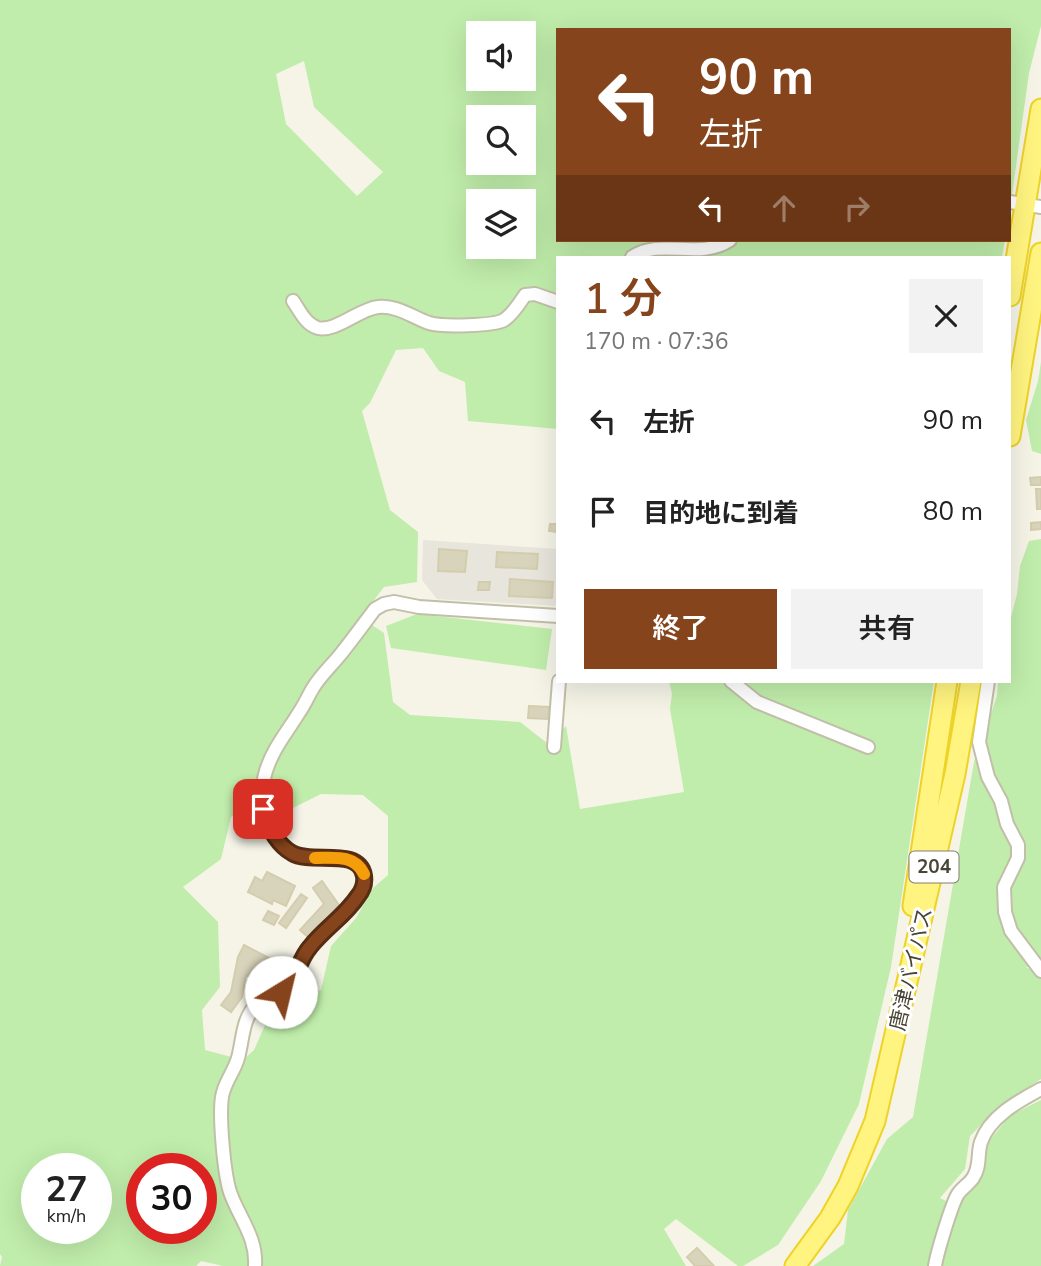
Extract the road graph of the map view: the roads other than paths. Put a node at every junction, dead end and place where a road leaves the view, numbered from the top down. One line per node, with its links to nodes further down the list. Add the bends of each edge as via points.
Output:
1 (1041, 109): 2 (highway)
2 (1025, 205): 6 (highway)
3 (727, 242): 5 (street, via 705,250 664,248)
4 (1041, 253): 9 (highway)
5 (634, 256)
6 (1011, 290)
7 (293, 301): 8 (street, via 309,324 329,329 364,310 381,307 440,325 501,322 525,295)
8 (556, 301)
9 (1011, 430)
10 (556, 616): 21 (street, via 384,604 375,609 314,686 274,750 265,772 263,809 282,846 307,858 351,859 364,873 365,884 342,917 308,948 290,984 250,1012 222,1093 226,1175 253,1239)
11 (559, 683): 16 (street)
12 (734, 683): 17 (street, via 757,702)
13 (947, 683): 19 (highway, 唐津バイパス / 204)
14 (971, 683): 19 (highway, 唐津バイパス / 204, via 955,774)
15 (988, 683): 18 (street, via 979,742 988,777 1018,845 1018,858 1004,887 1005,912 1011,931)
16 (554, 747)
17 (868, 747)
18 (1041, 971)
19 (892, 1052): 22 (highway, 唐津バイパス / 204, via 864,1152 830,1218)
20 (1041, 1089): 23 (street, via 1006,1110 988,1130 980,1144 973,1179 954,1201)
21 (255, 1266)
22 (795, 1266)
23 (935, 1266)

